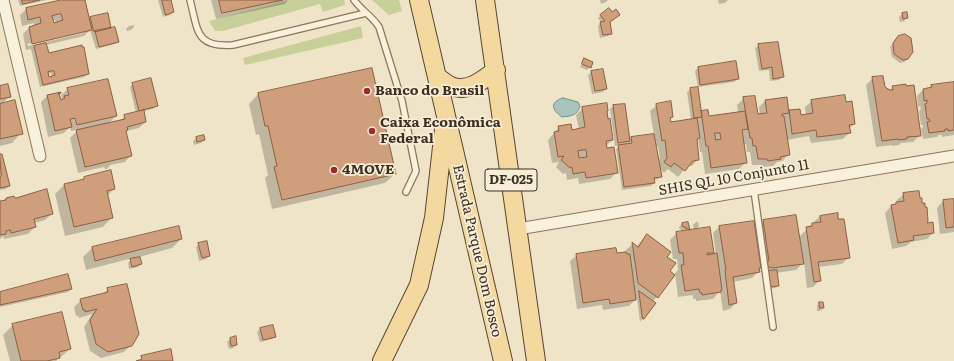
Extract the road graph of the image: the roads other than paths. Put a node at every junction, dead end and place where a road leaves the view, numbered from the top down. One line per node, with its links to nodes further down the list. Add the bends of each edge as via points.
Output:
1 (3, 0): 10 (street)
2 (190, 0): 6 (lane, via 199,33 203,39 215,45 233,45)
3 (354, 0): 6 (lane)
4 (419, 0): 8 (main road, Estrada Parque Dom Bosco / DF-025)
5 (485, 0): 7 (main road, DF-025)
6 (366, 13): 13 (lane, via 379,27 402,101 416,171)
7 (496, 70): 8 (main road, via 473,86 462,88 451,86); 14 (main road, DF-025)
8 (437, 77): 9 (main road, Estrada Parque Dom Bosco / DF-025)
9 (446, 115): 16 (main road, via 434,218 418,285); 17 (main road, Estrada Parque Dom Bosco / DF-025)
10 (40, 156)
11 (954, 156): 12 (street, SHIS QL 10 Conjunto 11)
12 (754, 190): 14 (street, SHIS QL 10 Conjunto 11); 15 (lane)
13 (406, 192)
14 (518, 229): 18 (main road, DF-025)
15 (773, 327)
16 (382, 361)
17 (503, 361)
18 (536, 361)

